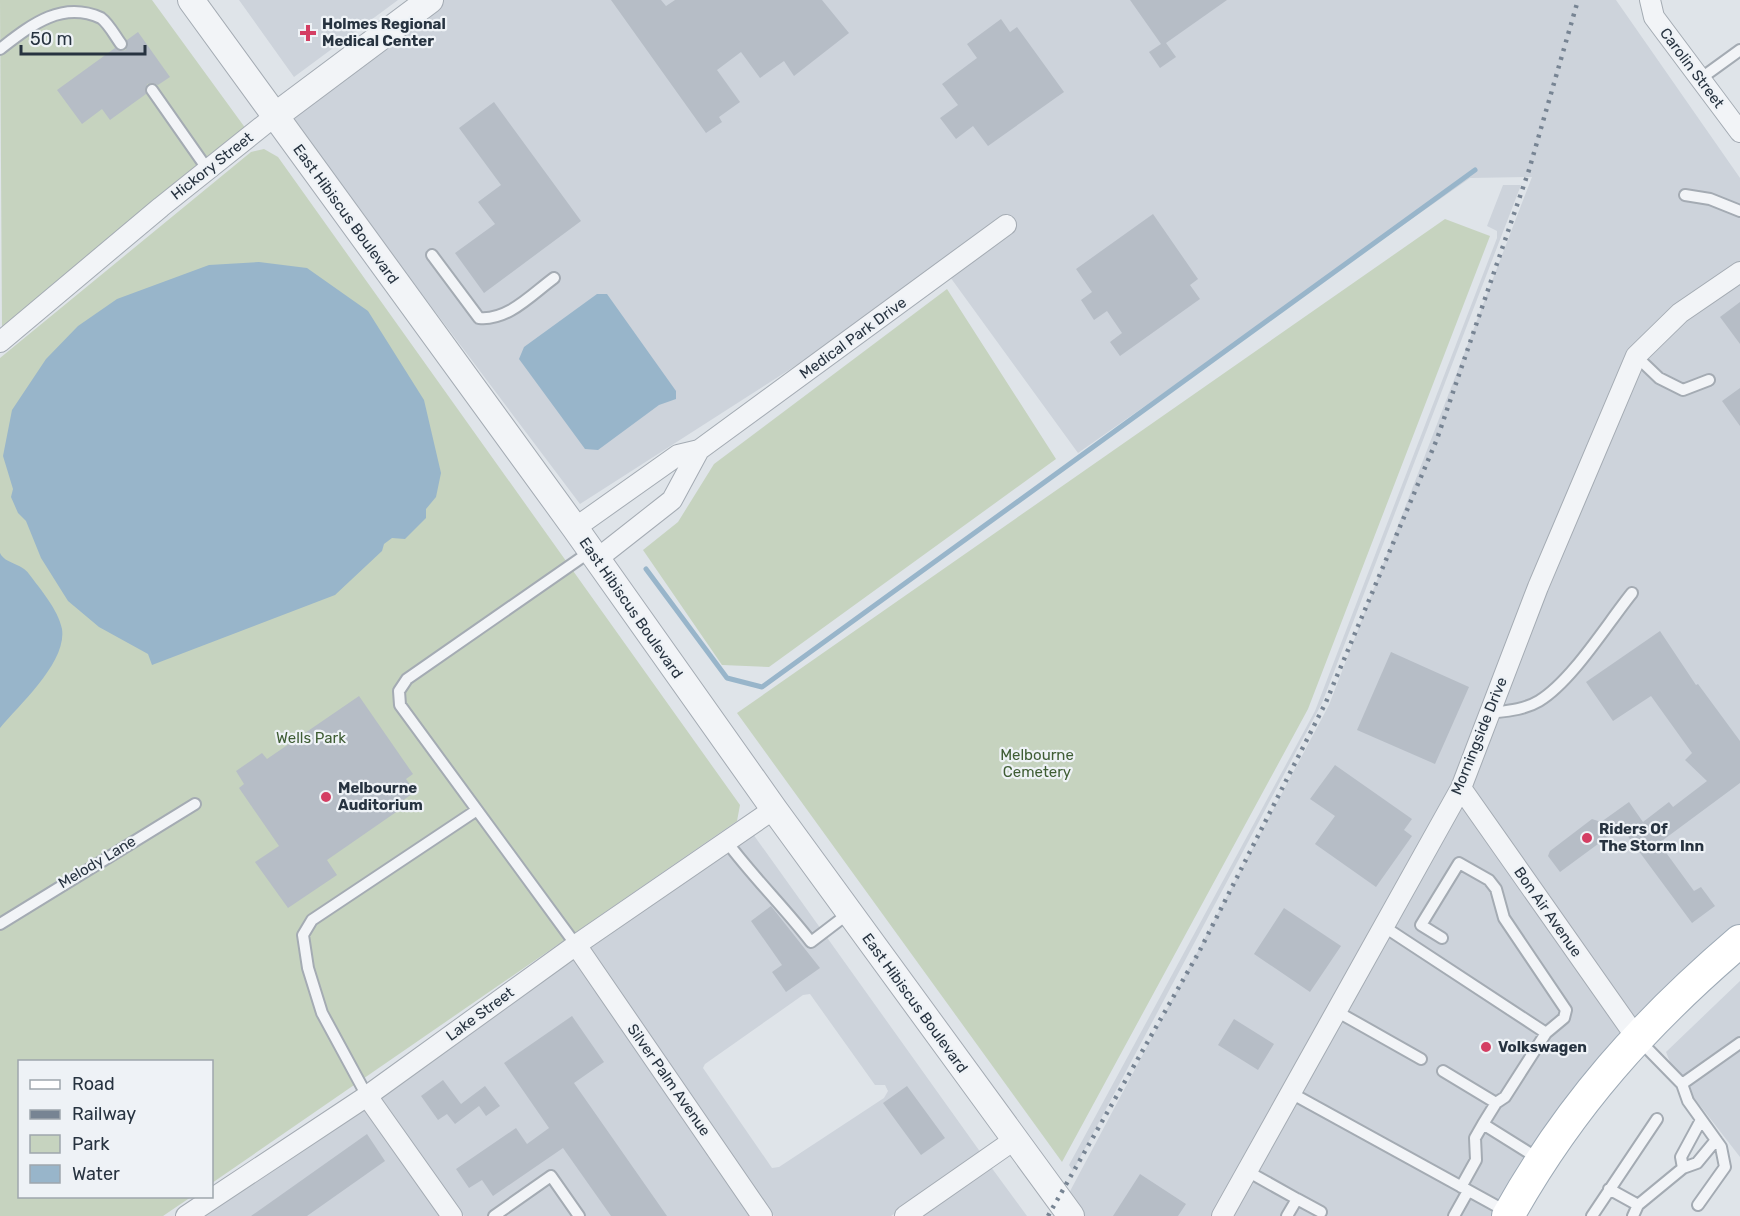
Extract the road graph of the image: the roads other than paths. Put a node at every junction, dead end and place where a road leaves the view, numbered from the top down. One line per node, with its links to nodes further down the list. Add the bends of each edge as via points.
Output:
1 (191, 0): 9 (street, East Hibiscus Boulevard)
2 (430, 0): 9 (street, Hickory Street)
3 (1650, 0): 7 (street, Carolin Street, via 1654,17)
4 (121, 44): 5 (lane, via 102,19 80,8 51,10)
5 (0, 49)
6 (1740, 50): 7 (lane)
7 (1700, 79): 10 (street, Carolin Street)
8 (152, 90): 11 (lane)
9 (275, 116): 11 (street, Hickory Street); 22 (street, East Hibiscus Boulevard)
10 (1740, 132)
11 (208, 170): 18 (street, Hickory Street)
12 (1685, 195): 13 (lane, via 1710,199)
13 (1740, 211)
14 (1005, 225): 21 (street, Medical Park Drive)
15 (432, 255): 17 (lane, via 479,318 504,315)
16 (1740, 272): 19 (street, Morningside Drive, via 1680,313)
17 (554, 278)
18 (0, 342)
19 (1636, 356): 20 (lane, via 1659,378 1683,390); 25 (street, Morningside Drive, via 1538,587)
20 (1709, 380)
21 (699, 450): 22 (street, Medical Park Drive, via 678,455); 23 (street, Medical Park Drive, via 672,500)
22 (575, 528): 23 (street, East Hibiscus Boulevard)
23 (594, 555): 28 (street, East Hibiscus Boulevard); 29 (lane, via 407,678 399,691 400,705)
24 (1632, 593): 25 (lane, via 1558,687 1538,702)
25 (1490, 713): 26 (street, Morningside Drive)
26 (1461, 788): 33 (street, Morningside Drive); 39 (street, Bon Air Avenue)
27 (195, 804): 32 (lane, Melody Lane)
28 (774, 809): 30 (street, Lake Street); 31 (street, East Hibiscus Boulevard)
29 (477, 810): 36 (lane); 45 (lane, via 312,920 303,935 308,968 322,1012)
30 (727, 842): 31 (lane, via 757,882 812,942); 36 (street, Lake Street)
31 (849, 913): 50 (street, East Hibiscus Boulevard)
32 (0, 924)
33 (1383, 926): 37 (street, Morningside Drive); 38 (lane)
34 (1443, 938): 38 (lane, via 1421,925 1459,863 1489,880 1496,889 1504,918 1566,1010 1564,1018)
35 (1740, 941): 39 (main road)
36 (576, 945): 45 (street, Lake Street); 61 (street, Silver Palm Avenue)
37 (1336, 1011): 41 (lane); 44 (street, Morningside Drive)
38 (1546, 1033): 46 (lane, via 1505,1097)
39 (1636, 1037): 43 (lane); 52 (main road)
40 (1740, 1043): 43 (lane)
41 (1421, 1059)
42 (1443, 1071): 46 (lane)
43 (1682, 1084): 48 (lane)
44 (1291, 1093): 54 (street, Morningside Drive); 56 (lane)
45 (367, 1096): 63 (street, Lake Street); 64 (street)
46 (1496, 1102): 49 (lane)
47 (1657, 1119): 55 (lane)
48 (1701, 1120): 51 (lane); 53 (lane, via 1681,1157)
49 (1483, 1124): 52 (lane); 56 (lane, via 1475,1138 1476,1160)
50 (1014, 1140): 67 (street); 68 (street, East Hibiscus Boulevard)
51 (1716, 1140): 53 (lane, via 1697,1163); 59 (lane, via 1725,1167)
52 (1541, 1160): 62 (main road)
53 (1683, 1167): 58 (lane)
54 (1247, 1171): 57 (lane); 69 (street, Morningside Drive)
55 (1609, 1188): 58 (lane); 72 (lane)
56 (1465, 1189): 62 (lane); 71 (lane)
57 (1297, 1199): 60 (lane); 70 (lane)
58 (1638, 1205): 73 (lane)
59 (1698, 1205)
60 (1321, 1212)
61 (761, 1215)
62 (1509, 1215)
63 (186, 1216)
64 (452, 1216)
65 (494, 1216): 66 (lane, via 551,1176)
66 (579, 1216)
67 (905, 1216)
68 (1071, 1216)
69 (1222, 1216)
70 (1287, 1216)
71 (1454, 1216)
72 (1592, 1216)
73 (1633, 1216)

